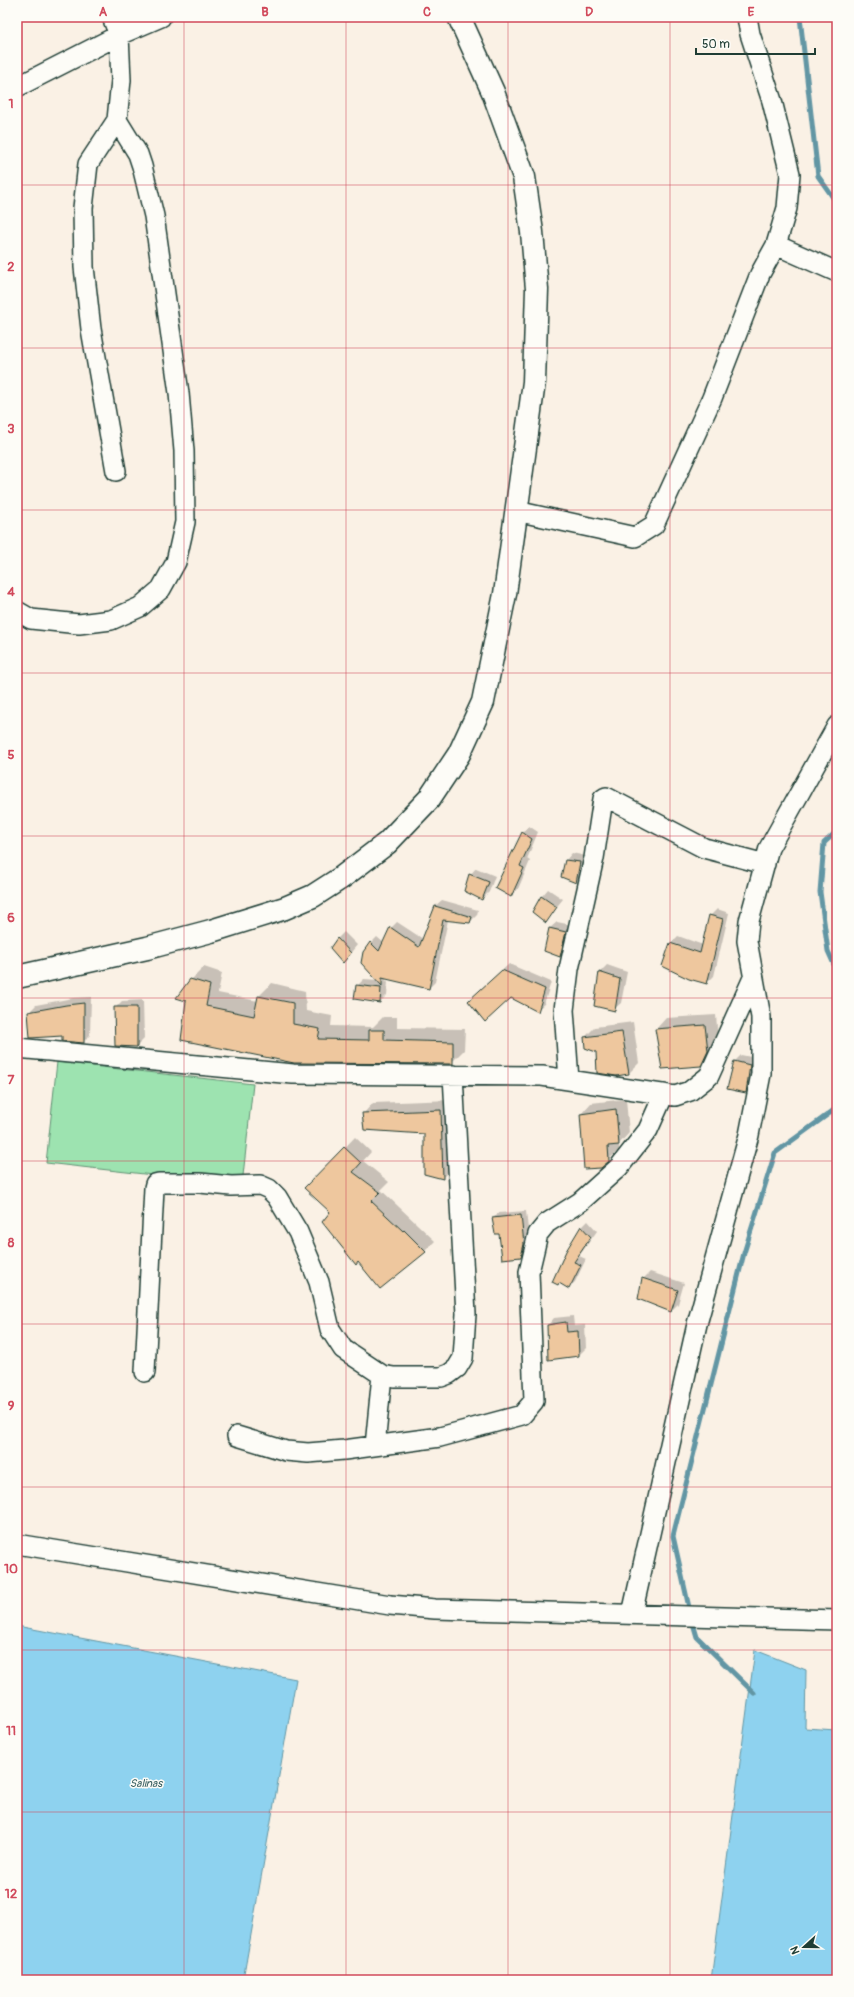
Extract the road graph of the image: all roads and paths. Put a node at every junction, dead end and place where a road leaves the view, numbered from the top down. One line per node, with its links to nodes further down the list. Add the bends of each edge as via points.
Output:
1 (112, 17): 5 (street)
2 (161, 17): 5 (street)
3 (459, 17): 11 (main road, via 493,92 524,177 532,232 537,289 534,382)
4 (747, 17): 8 (street, via 790,174 787,208)
5 (119, 35): 6 (street); 7 (street, via 121,80)
6 (17, 87)
7 (117, 120): 10 (street, via 88,164 83,208 84,267 90,321); 12 (street, via 138,154 154,216 184,444 185,522 176,562 161,589 140,607 111,620 79,624 31,619)
8 (776, 245): 9 (street); 11 (street, via 760,274 712,398 654,525 635,537)
9 (837, 272)
10 (116, 471)
11 (516, 511): 15 (main road, via 505,594 484,702 459,754 429,799 387,843 342,878 313,896 285,908 147,948)
12 (17, 611)
13 (837, 726): 14 (street, via 769,848)
14 (765, 864): 16 (street, via 748,928 747,941); 19 (street, via 704,848 606,797 603,799 594,858 569,969 564,1010)
15 (17, 977)
16 (753, 978): 20 (street, via 709,1076 690,1091 675,1096); 26 (street, via 761,1017 761,1074 748,1135 697,1324)
17 (17, 1048): 18 (street, via 293,1074)
18 (453, 1075): 19 (street, via 542,1076); 22 (street, via 466,1314 463,1358 457,1368 441,1377)
19 (569, 1080): 20 (street)
20 (664, 1094): 24 (street, via 648,1130 619,1167 580,1202 547,1223 538,1234 529,1272 534,1401 528,1410 522,1415 440,1437)
21 (145, 1372): 22 (street, via 155,1184 200,1183 260,1185 277,1197 298,1232 316,1275 330,1329 343,1349)
22 (382, 1375): 24 (street)
23 (237, 1436): 24 (street, via 286,1451 308,1453)
24 (375, 1446)
25 (17, 1544): 26 (street, via 390,1605 435,1609)
26 (632, 1614): 27 (street)
27 (837, 1620)

